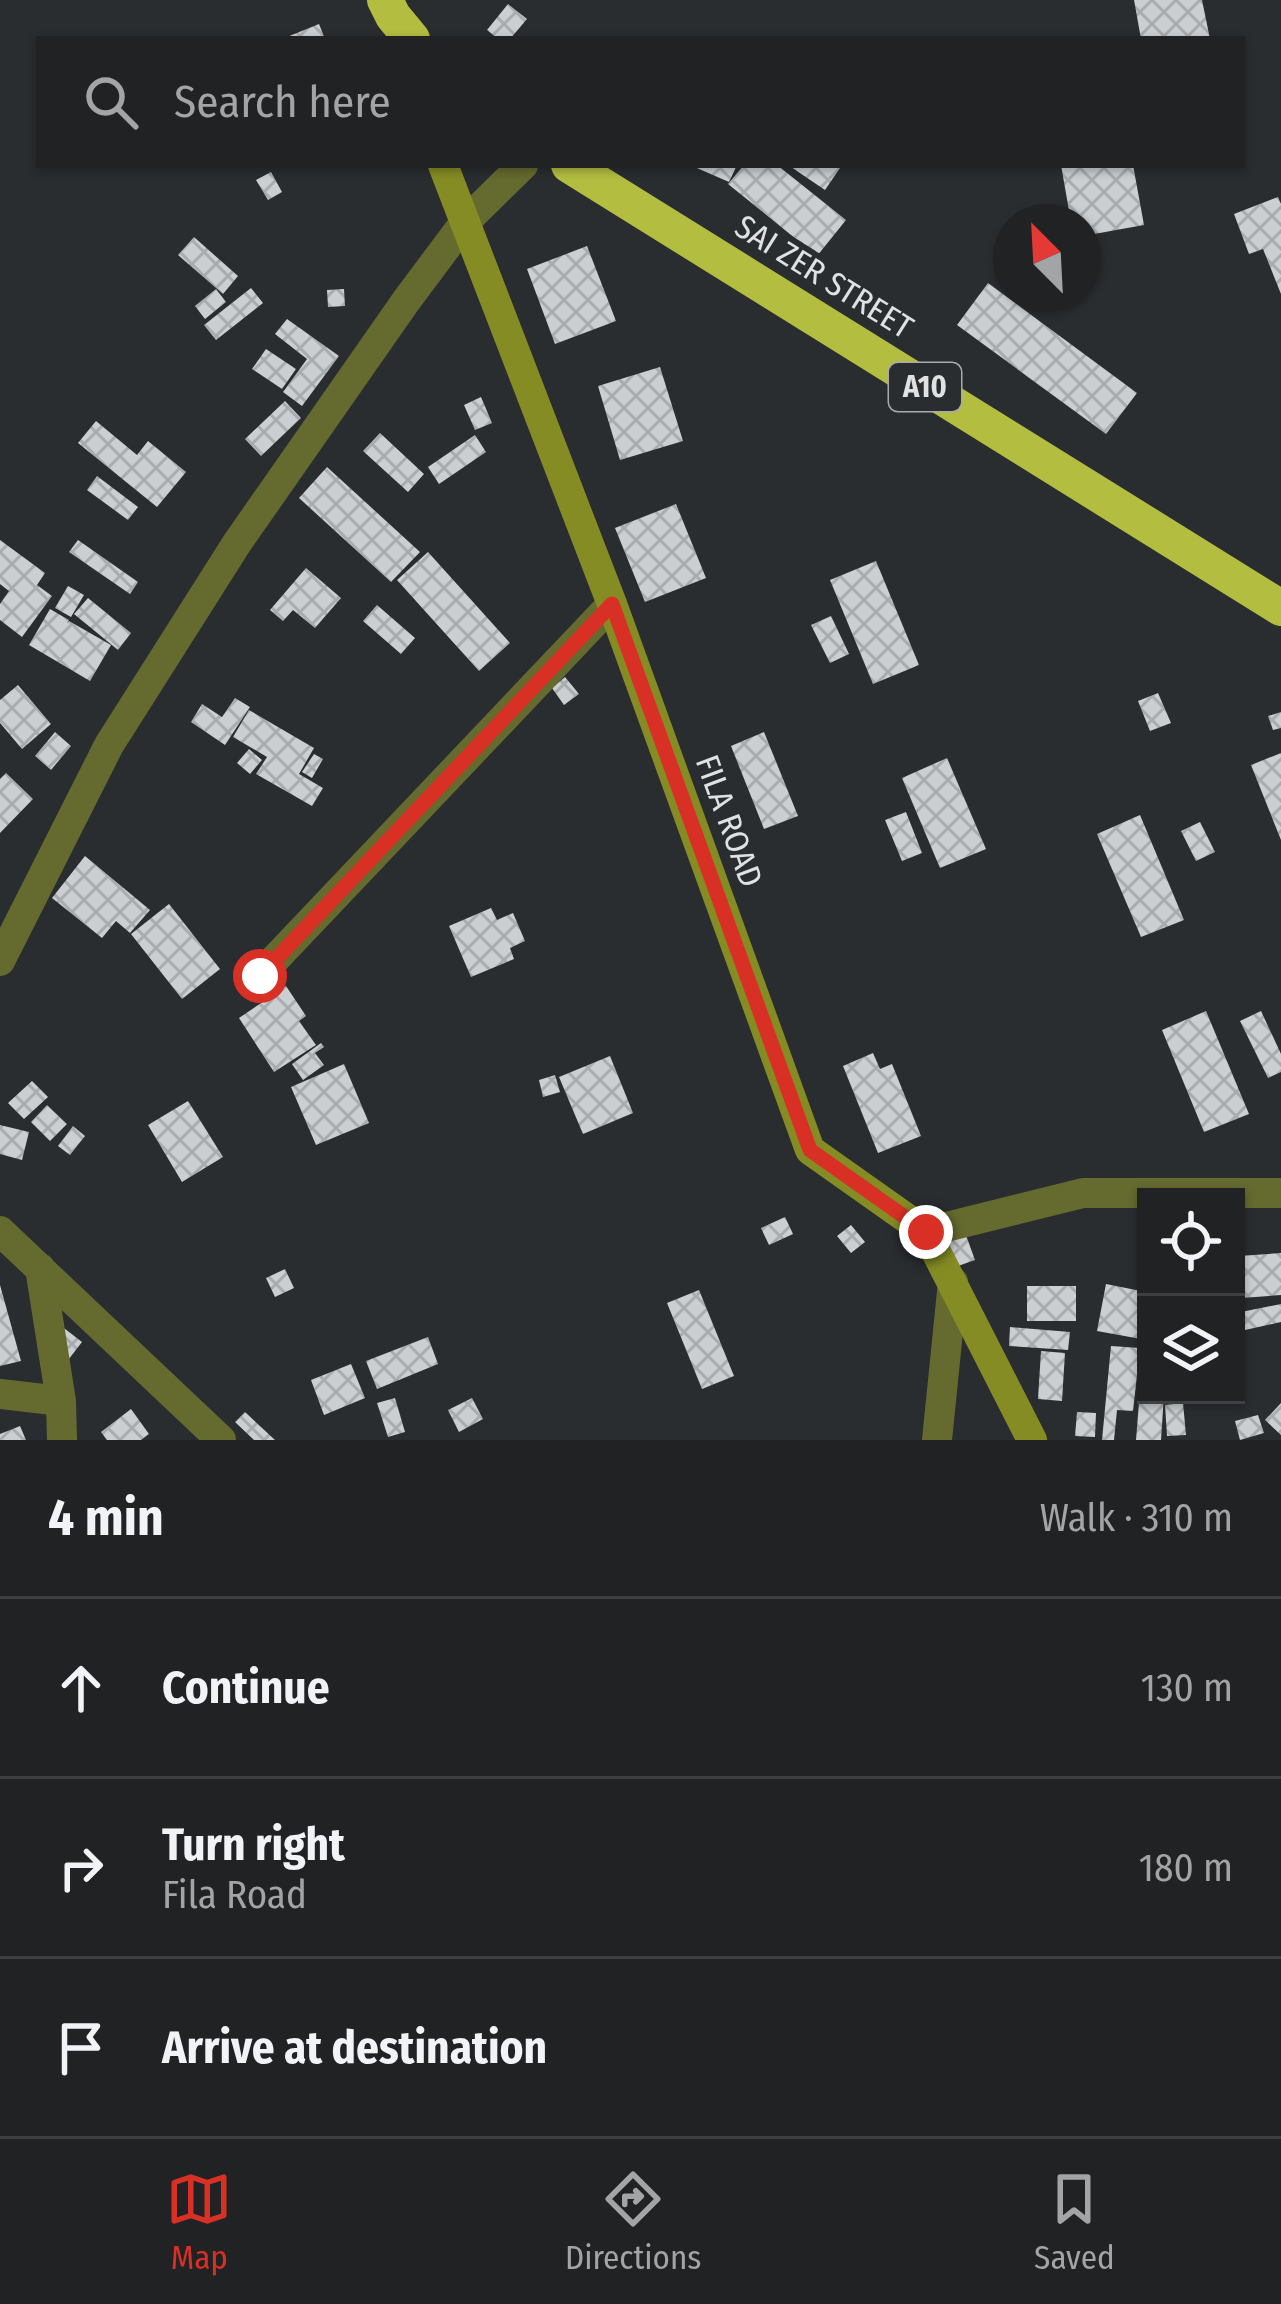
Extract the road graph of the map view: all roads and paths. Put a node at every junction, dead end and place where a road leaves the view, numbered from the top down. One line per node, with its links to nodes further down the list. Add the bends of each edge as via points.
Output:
1 (444, 168): 4 (street, FILA ROAD)
2 (521, 168): 4 (street)
3 (574, 168): 6 (highway, SAI ZER STREET / A10)
4 (465, 222): 5 (street, FILA ROAD); 7 (street, via 237,543 109,745)
5 (612, 604): 8 (street); 11 (street, FILA ROAD, via 810,1150)
6 (1281, 608)
7 (0, 962)
8 (260, 976)
9 (1281, 1193): 11 (street, via 1083,1193)
10 (0, 1231): 12 (street)
11 (926, 1232): 13 (street, FILA ROAD)
12 (40, 1268): 15 (street); 17 (street)
13 (953, 1282): 18 (street); 19 (street, FILA ROAD)
14 (0, 1394): 15 (street)
15 (61, 1401): 16 (street)
16 (62, 1440)
17 (221, 1440)
18 (937, 1440)
19 (1032, 1440)

